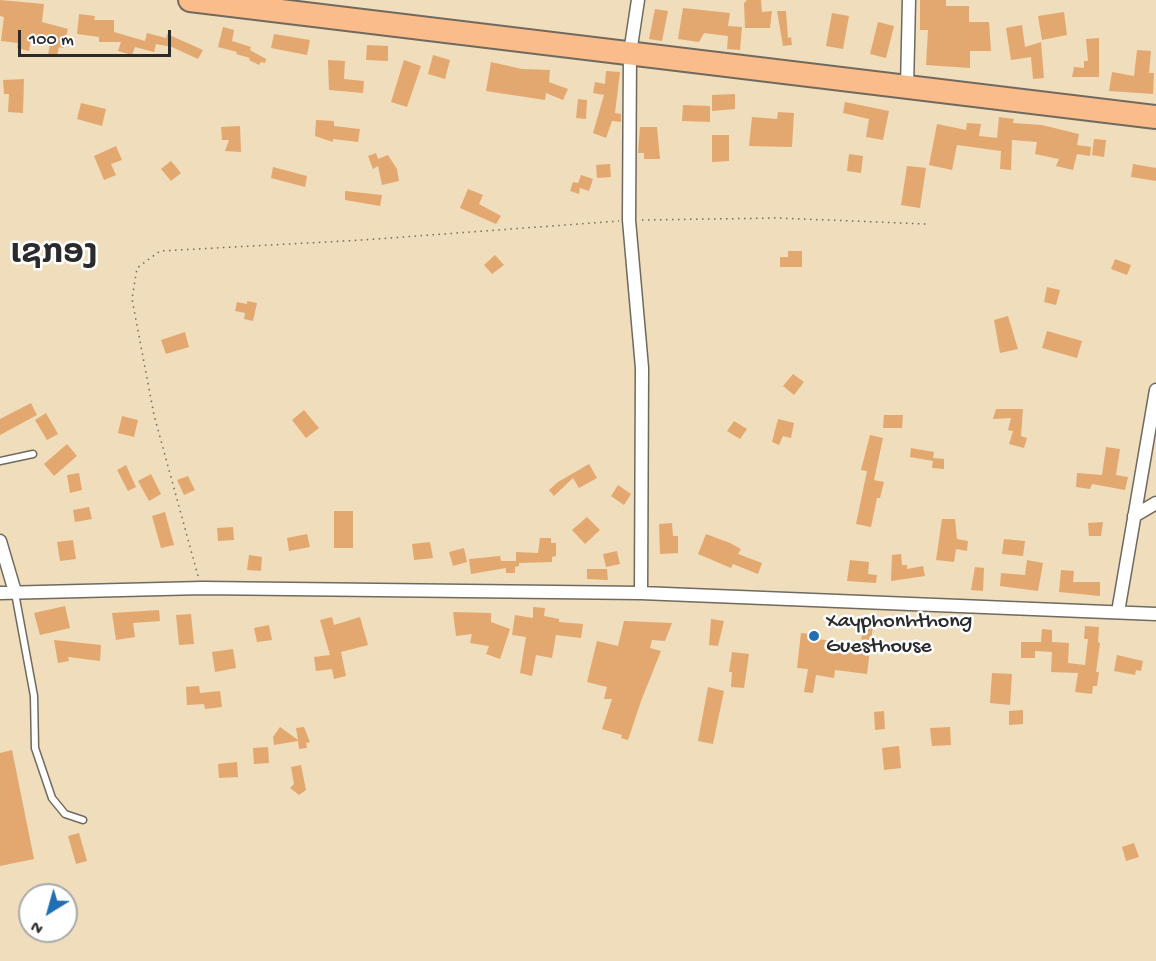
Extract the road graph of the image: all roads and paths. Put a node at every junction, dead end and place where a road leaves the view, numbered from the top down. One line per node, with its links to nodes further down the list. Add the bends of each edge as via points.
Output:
1 (638, 0): 4 (street)
2 (909, 0): 5 (street)
3 (205, 1): 4 (highway)
4 (630, 53): 5 (highway); 7 (street)
5 (907, 87): 6 (highway)
6 (1156, 117)
7 (629, 220): 8 (path, via 777,218); 15 (path, via 160,251 137,268 132,299 154,415); 18 (street, via 642,368)
8 (926, 224)
9 (1156, 390): 13 (street)
10 (33, 454): 11 (lane)
11 (0, 460)
12 (1156, 502): 13 (street)
13 (1134, 516): 19 (street)
14 (0, 541): 16 (street)
15 (201, 588): 16 (street); 18 (street)
16 (15, 592): 17 (street); 21 (lane, via 29,656 35,748 52,798 65,814)
17 (0, 593)
18 (641, 593): 19 (street)
19 (1118, 612): 20 (street)
20 (1156, 614)
21 (83, 820)

